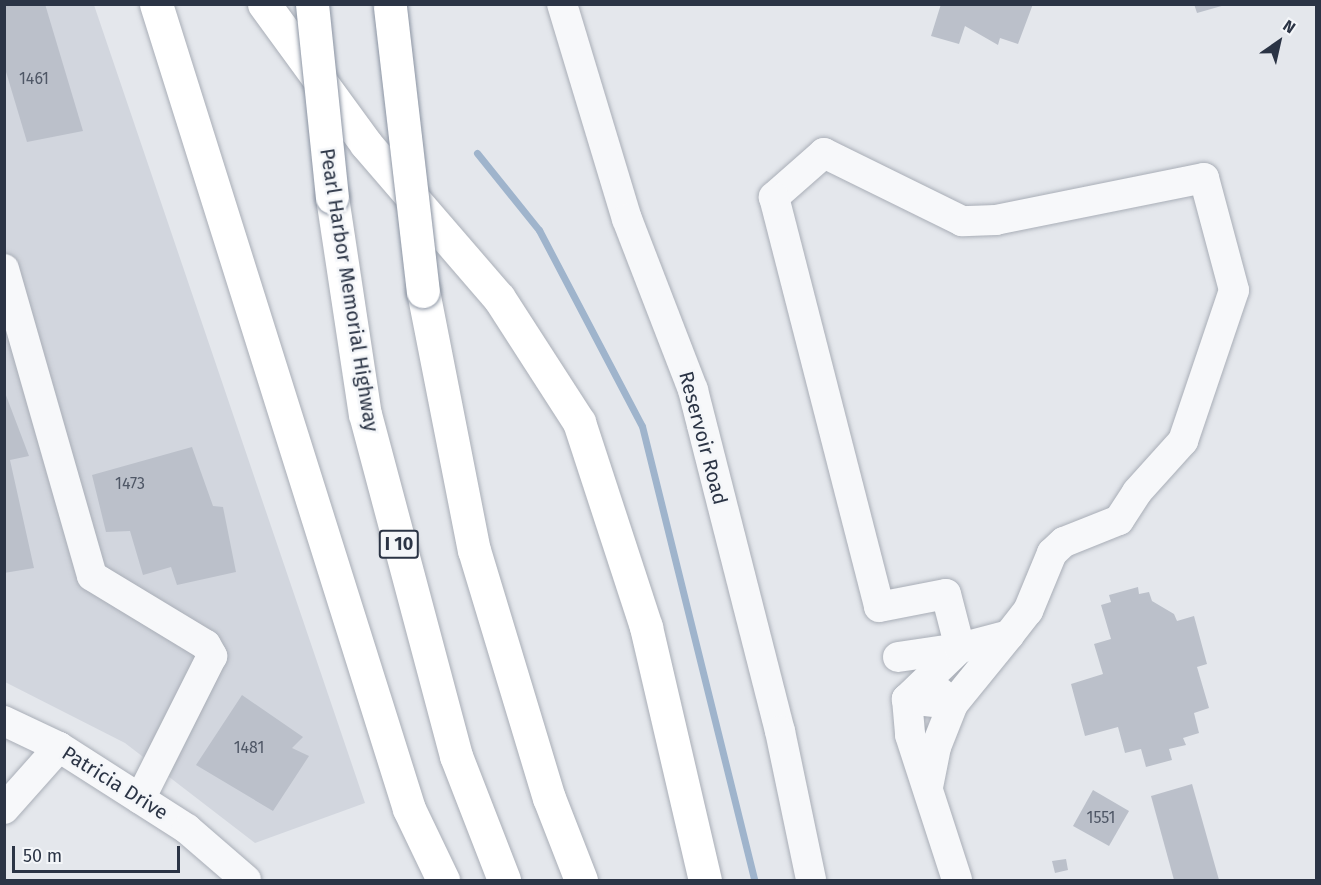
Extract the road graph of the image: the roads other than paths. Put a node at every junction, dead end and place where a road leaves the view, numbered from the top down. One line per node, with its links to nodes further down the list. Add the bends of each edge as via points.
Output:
1 (156, 4): 17 (highway, via 409,809)
2 (264, 4): 20 (highway, via 366,144 499,298 579,422 646,627)
3 (312, 4): 18 (highway, Pearl Harbor Memorial Highway / I 10, bridge, via 332,197 365,414 456,756)
4 (562, 4): 21 (street, Reservoir Road, via 627,219 693,390 780,730)
5 (389, 6): 19 (highway, bridge, via 423,291 474,550 549,798)
6 (4, 269): 14 (street, via 92,576 206,645 212,656)
7 (1009, 635): 8 (street); 8 (street, via 1028,611 1053,553 1064,542 1119,520 1137,492 1183,441 1234,290 1204,178 996,220 962,221 824,153 774,197 879,607 946,594); 10 (street)
8 (960, 648): 9 (street); 9 (street, via 898,657)
9 (916, 690): 10 (street); 13 (street, via 910,735)
10 (953, 704): 13 (street, via 936,747)
11 (4, 721): 12 (street, Patricia Drive)
12 (59, 747): 14 (street, Patricia Drive); 15 (street)
13 (927, 793): 22 (street)
14 (140, 799): 16 (street, Patricia Drive, via 187,829)
15 (4, 809)
16 (246, 880)
17 (443, 880)
18 (504, 880)
19 (581, 880)
20 (705, 880)
21 (811, 880)
22 (957, 880)

